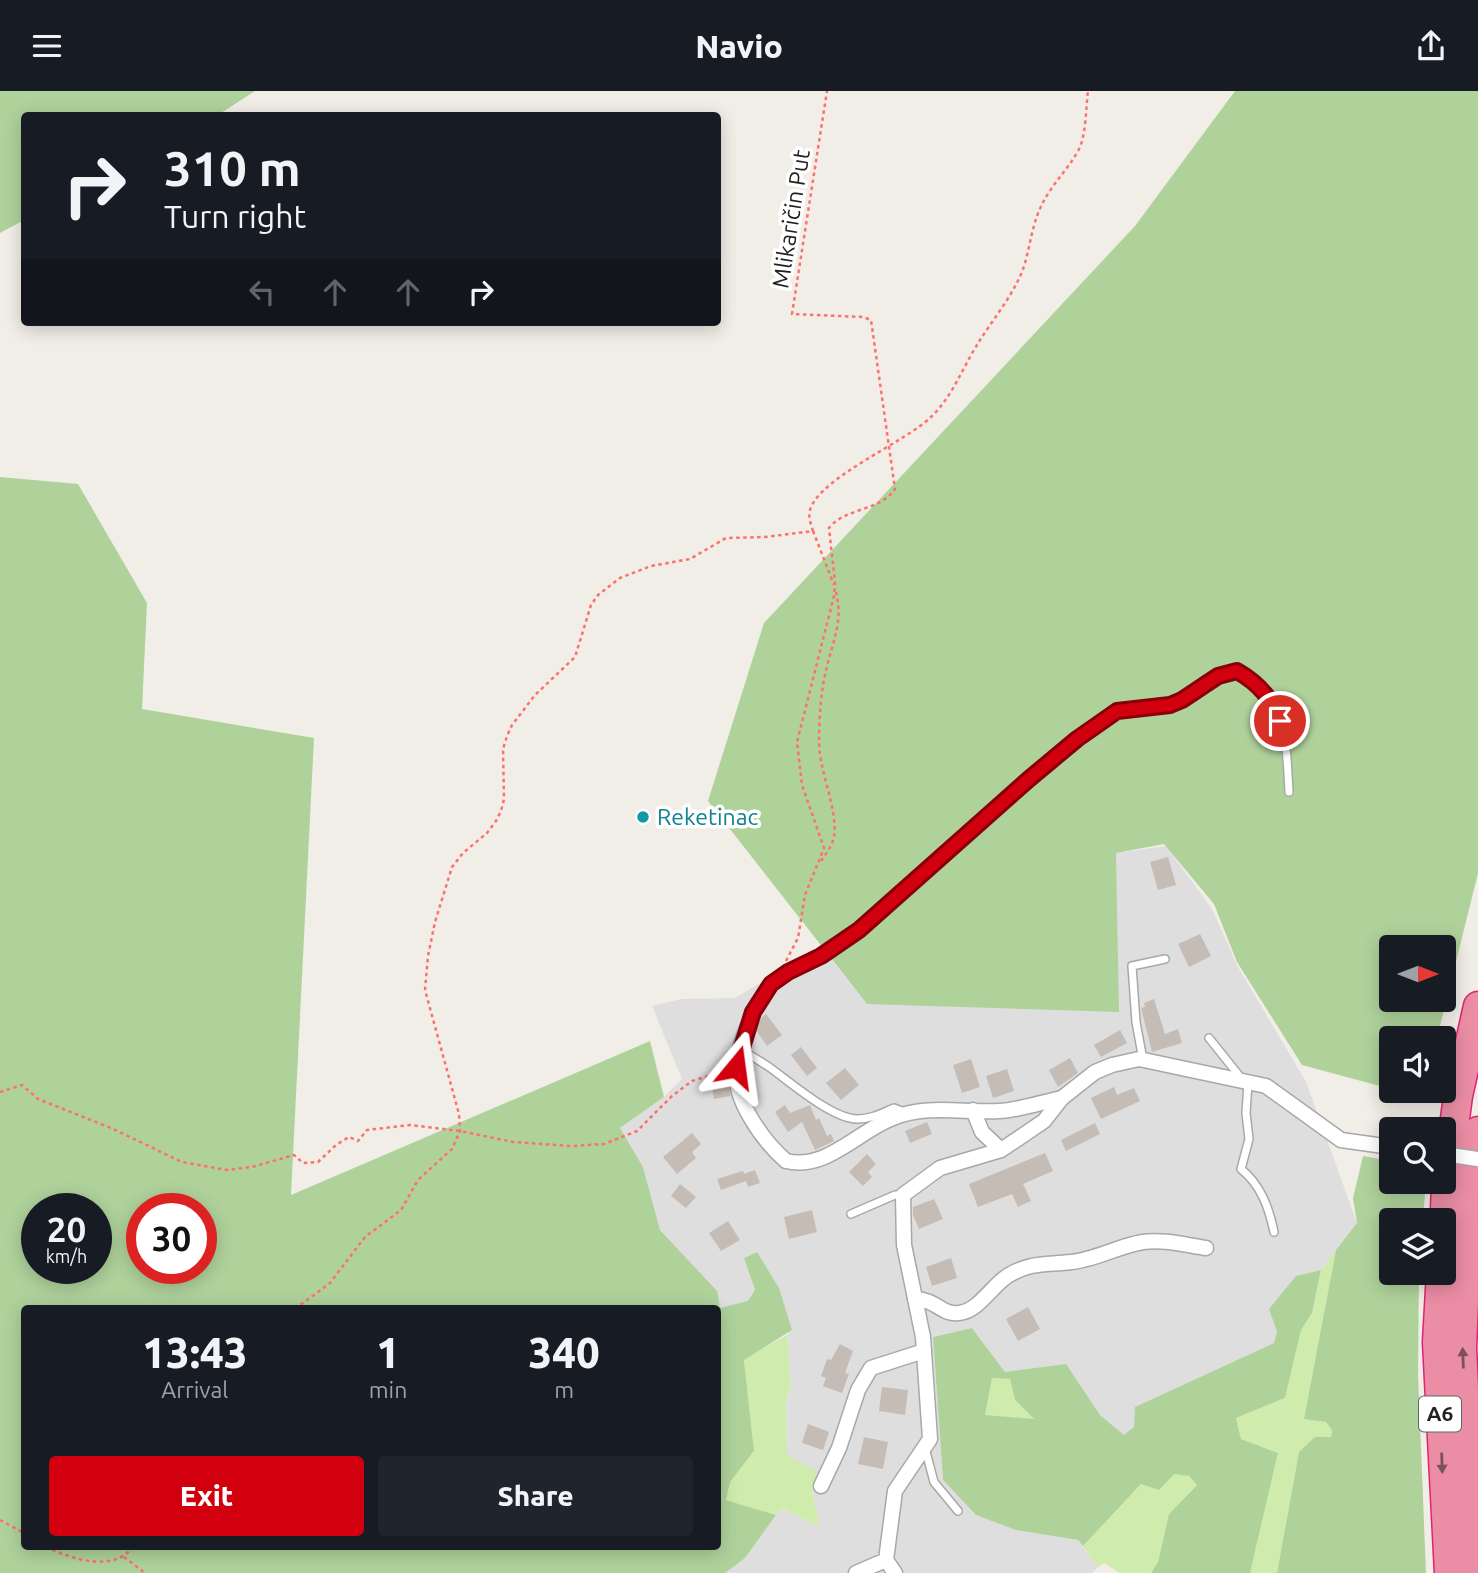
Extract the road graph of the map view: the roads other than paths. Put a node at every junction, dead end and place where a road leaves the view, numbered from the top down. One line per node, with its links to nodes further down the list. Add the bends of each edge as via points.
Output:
1 (1289, 792): 4 (lane, via 1286,738 1274,704 1254,681 1237,671 1218,676 1170,705 1117,711 1029,779 859,930 771,984)
2 (1165, 959): 7 (lane, via 1132,966)
3 (1478, 1006): 18 (highway, via 1458,1096)
4 (753, 1012): 6 (street)
5 (1209, 1038): 8 (lane)
6 (741, 1050): 11 (lane, via 805,1095 855,1120 894,1108); 11 (street, via 736,1067 741,1098 751,1119 786,1161 818,1159)
7 (1143, 1060): 8 (street); 9 (street, via 1095,1072)
8 (1245, 1081): 13 (street, via 1266,1086 1341,1140); 20 (lane, via 1249,1139 1241,1169 1266,1201)
9 (1062, 1098): 10 (street, via 999,1111); 14 (street, via 1044,1121)
10 (973, 1110): 11 (street); 14 (street, via 982,1132)
11 (907, 1113)
12 (1478, 1131): 32 (highway, A6, one-way to 12, via 1462,1348 1468,1205)
13 (1379, 1145)
14 (1001, 1150): 17 (street, via 940,1168)
15 (1456, 1156): 16 (street, bridge)
16 (1478, 1159)
17 (903, 1195): 19 (lane); 23 (street, via 904,1245)
18 (1445, 1208)
19 (851, 1215)
20 (1274, 1232)
21 (1206, 1248): 23 (street, via 1160,1241 1073,1262 1030,1264 1006,1276 961,1313 947,1313 928,1300)
22 (1440, 1285): 31 (highway, A6, one-way to 31, via 1437,1342)
23 (915, 1299): 24 (street)
24 (924, 1351): 25 (street, via 930,1439); 26 (street, via 871,1368)
25 (925, 1447): 27 (lane, via 934,1482); 28 (street, via 895,1491)
26 (821, 1486)
27 (958, 1511)
28 (886, 1560): 29 (street); 30 (street)
29 (856, 1573)
30 (895, 1573)
31 (1449, 1573)
32 (1473, 1573)

